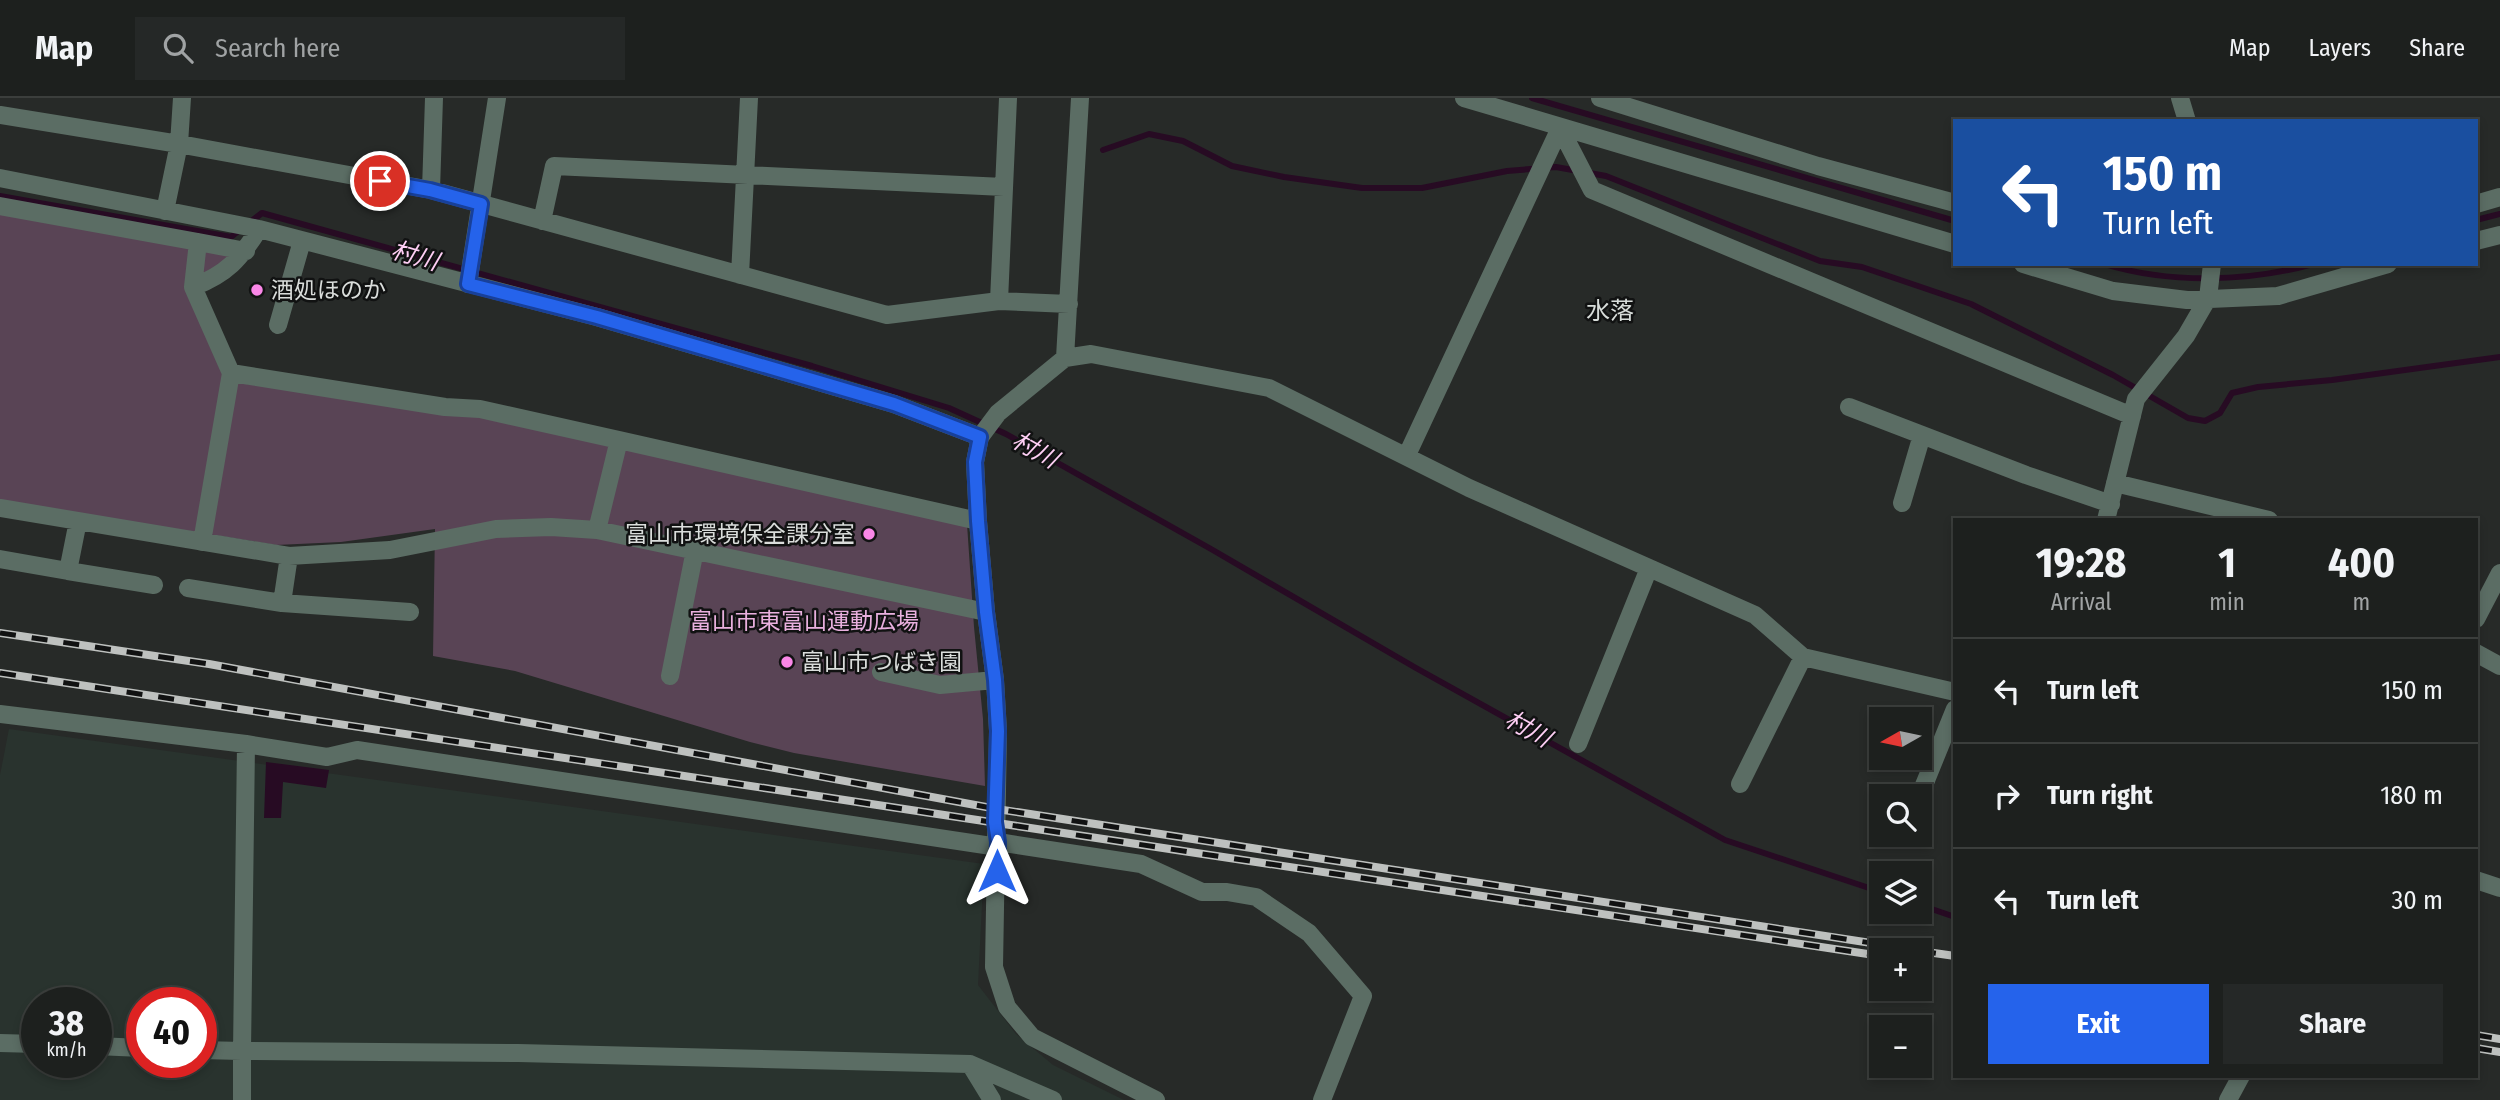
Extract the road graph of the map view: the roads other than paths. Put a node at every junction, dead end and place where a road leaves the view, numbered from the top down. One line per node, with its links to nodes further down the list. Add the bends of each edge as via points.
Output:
1 (182, 98): 13 (street)
2 (434, 98): 17 (street)
3 (497, 98): 21 (street)
4 (749, 98): 14 (street)
5 (1007, 98): 16 (street)
6 (1080, 98): 40 (street)
7 (1464, 98): 12 (street)
8 (1600, 98): 19 (street)
9 (2180, 98): 11 (street)
10 (0, 115): 13 (street)
11 (2186, 119)
12 (1560, 128): 30 (street); 45 (street, via 1592,190); 49 (street)
13 (179, 144): 17 (street); 23 (street)
14 (745, 175): 16 (street); 24 (street, via 554,166); 35 (street)
15 (0, 178): 23 (street)
16 (1004, 187): 39 (street)
17 (430, 190): 21 (street)
18 (2500, 197): 20 (street)
19 (1953, 202)
20 (2478, 203)
21 (481, 204): 24 (street); 36 (street)
22 (0, 206): 29 (street)
23 (165, 211): 25 (street)
24 (542, 221): 35 (street)
25 (259, 229): 28 (street); 31 (street)
26 (2500, 235): 27 (street)
27 (2478, 240)
28 (302, 241): 36 (street); 41 (street)
29 (198, 243): 31 (street); 37 (street)
30 (1953, 243)
31 (246, 251): 37 (street, via 214,279)
32 (2030, 266): 38 (street, via 2113,291 2187,300)
33 (2212, 266): 38 (street)
34 (2381, 266): 38 (street, via 2278,296)
35 (740, 275): 39 (street, via 887,315)
36 (468, 284): 47 (street, via 894,404)
37 (193, 287): 43 (street)
38 (2208, 298): 45 (street, via 2186,336 2136,399)
39 (999, 302): 40 (street)
40 (1069, 304): 42 (street)
41 (278, 325)
42 (1065, 358): 47 (street, via 996,415); 49 (street, via 1091,354 1269,388)
43 (231, 373): 48 (street, via 480,409); 58 (street)
44 (1849, 407): 46 (street)
45 (2132, 416): 50 (street)
46 (1922, 435): 51 (street); 53 (street)
47 (981, 436): 56 (street, via 975,462)
48 (619, 440): 56 (street); 57 (street)
49 (1407, 455): 62 (street, via 1469,488)
50 (2115, 483): 53 (street); 54 (street)
51 (1902, 503)
52 (0, 508): 55 (street)
53 (2108, 512)
54 (2261, 518)
55 (78, 521): 58 (street); 63 (street)
56 (978, 521): 70 (street)
57 (597, 530): 59 (street); 60 (street, via 496,529 390,550)
58 (202, 542): 60 (street)
59 (695, 550): 70 (street); 75 (street)
60 (289, 556): 67 (street)
61 (0, 559): 63 (street)
62 (1649, 568): 72 (street, via 1755,615); 81 (street)
63 (68, 570): 65 (street)
64 (2500, 573): 68 (street)
65 (154, 585)
66 (188, 588): 67 (street)
67 (282, 603): 69 (street)
68 (2478, 611)
69 (410, 612)
70 (986, 612): 76 (street)
71 (2478, 654): 73 (street)
72 (1803, 657): 77 (street); 82 (street)
73 (2500, 666)
74 (881, 672): 76 (street, via 940,685)
75 (670, 676)
76 (995, 680): 84 (street)
77 (1953, 692)
78 (0, 714): 80 (street)
79 (1953, 714): 83 (street)
80 (246, 744): 84 (street, via 327,757 357,750); 90 (street)
81 (1578, 744)
82 (1740, 784)
83 (1924, 784)
84 (998, 844): 93 (street, via 994,967 1007,1007 1032,1037); 97 (street, via 1141,864 1202,892 1256,897 1309,933 1363,996)
85 (2478, 881): 86 (street)
86 (2500, 888)
87 (0, 1043): 88 (street)
88 (21, 1044)
89 (217, 1050): 90 (street)
90 (242, 1051): 91 (street); 94 (street)
91 (970, 1064): 95 (street); 96 (street)
92 (2240, 1078): 98 (street)
93 (1153, 1099)
94 (242, 1100)
95 (992, 1100)
96 (1053, 1100)
97 (1322, 1100)
98 (2228, 1100)

